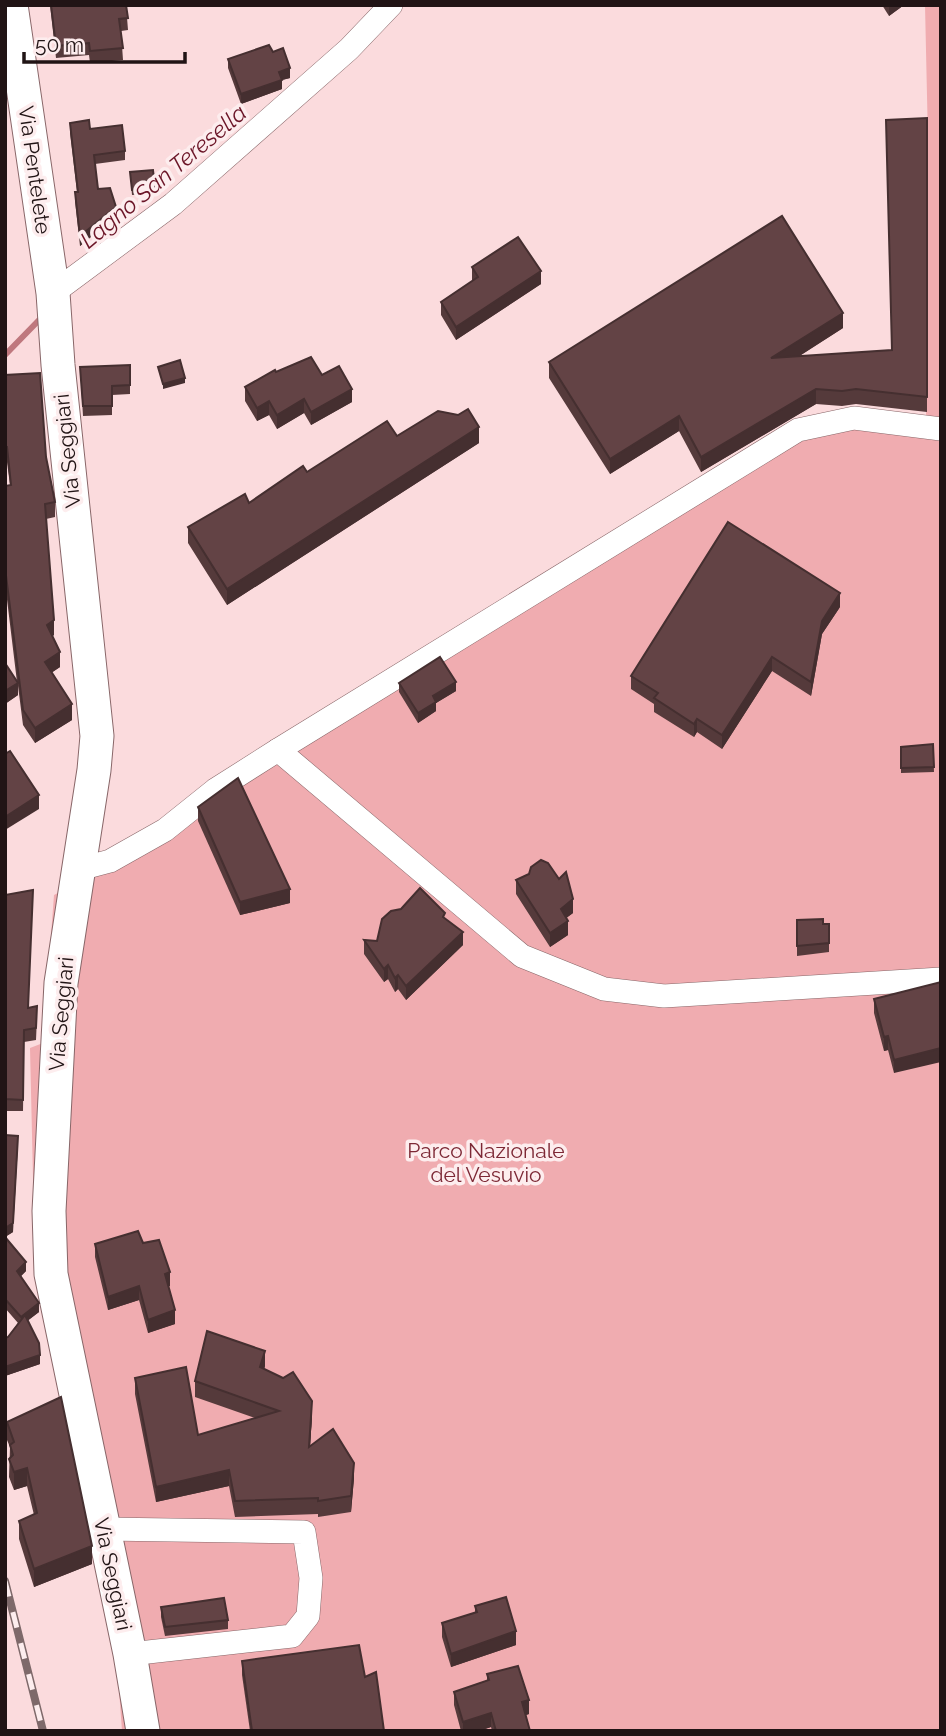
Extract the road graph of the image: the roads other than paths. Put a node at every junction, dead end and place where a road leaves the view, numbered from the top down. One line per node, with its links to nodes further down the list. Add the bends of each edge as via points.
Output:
1 (11, 5): 3 (main road, Via Pentelete)
2 (391, 5): 3 (street, via 349,49 173,204)
3 (53, 293): 6 (main road, Via Seggiari, via 97,736)
4 (941, 429): 5 (street, via 854,418 798,430)
5 (278, 750): 6 (street, via 215,790 165,830 110,861); 7 (street, via 522,956 604,989 664,996)
6 (80, 869): 8 (main road, Via Seggiari, via 61,983 49,1211 51,1274)
7 (941, 979)
8 (104, 1529): 9 (main road, Via Seggiari); 9 (street, via 304,1532 311,1577 308,1616 292,1636)
9 (130, 1654): 10 (main road, Via Seggiari)
10 (143, 1731)

